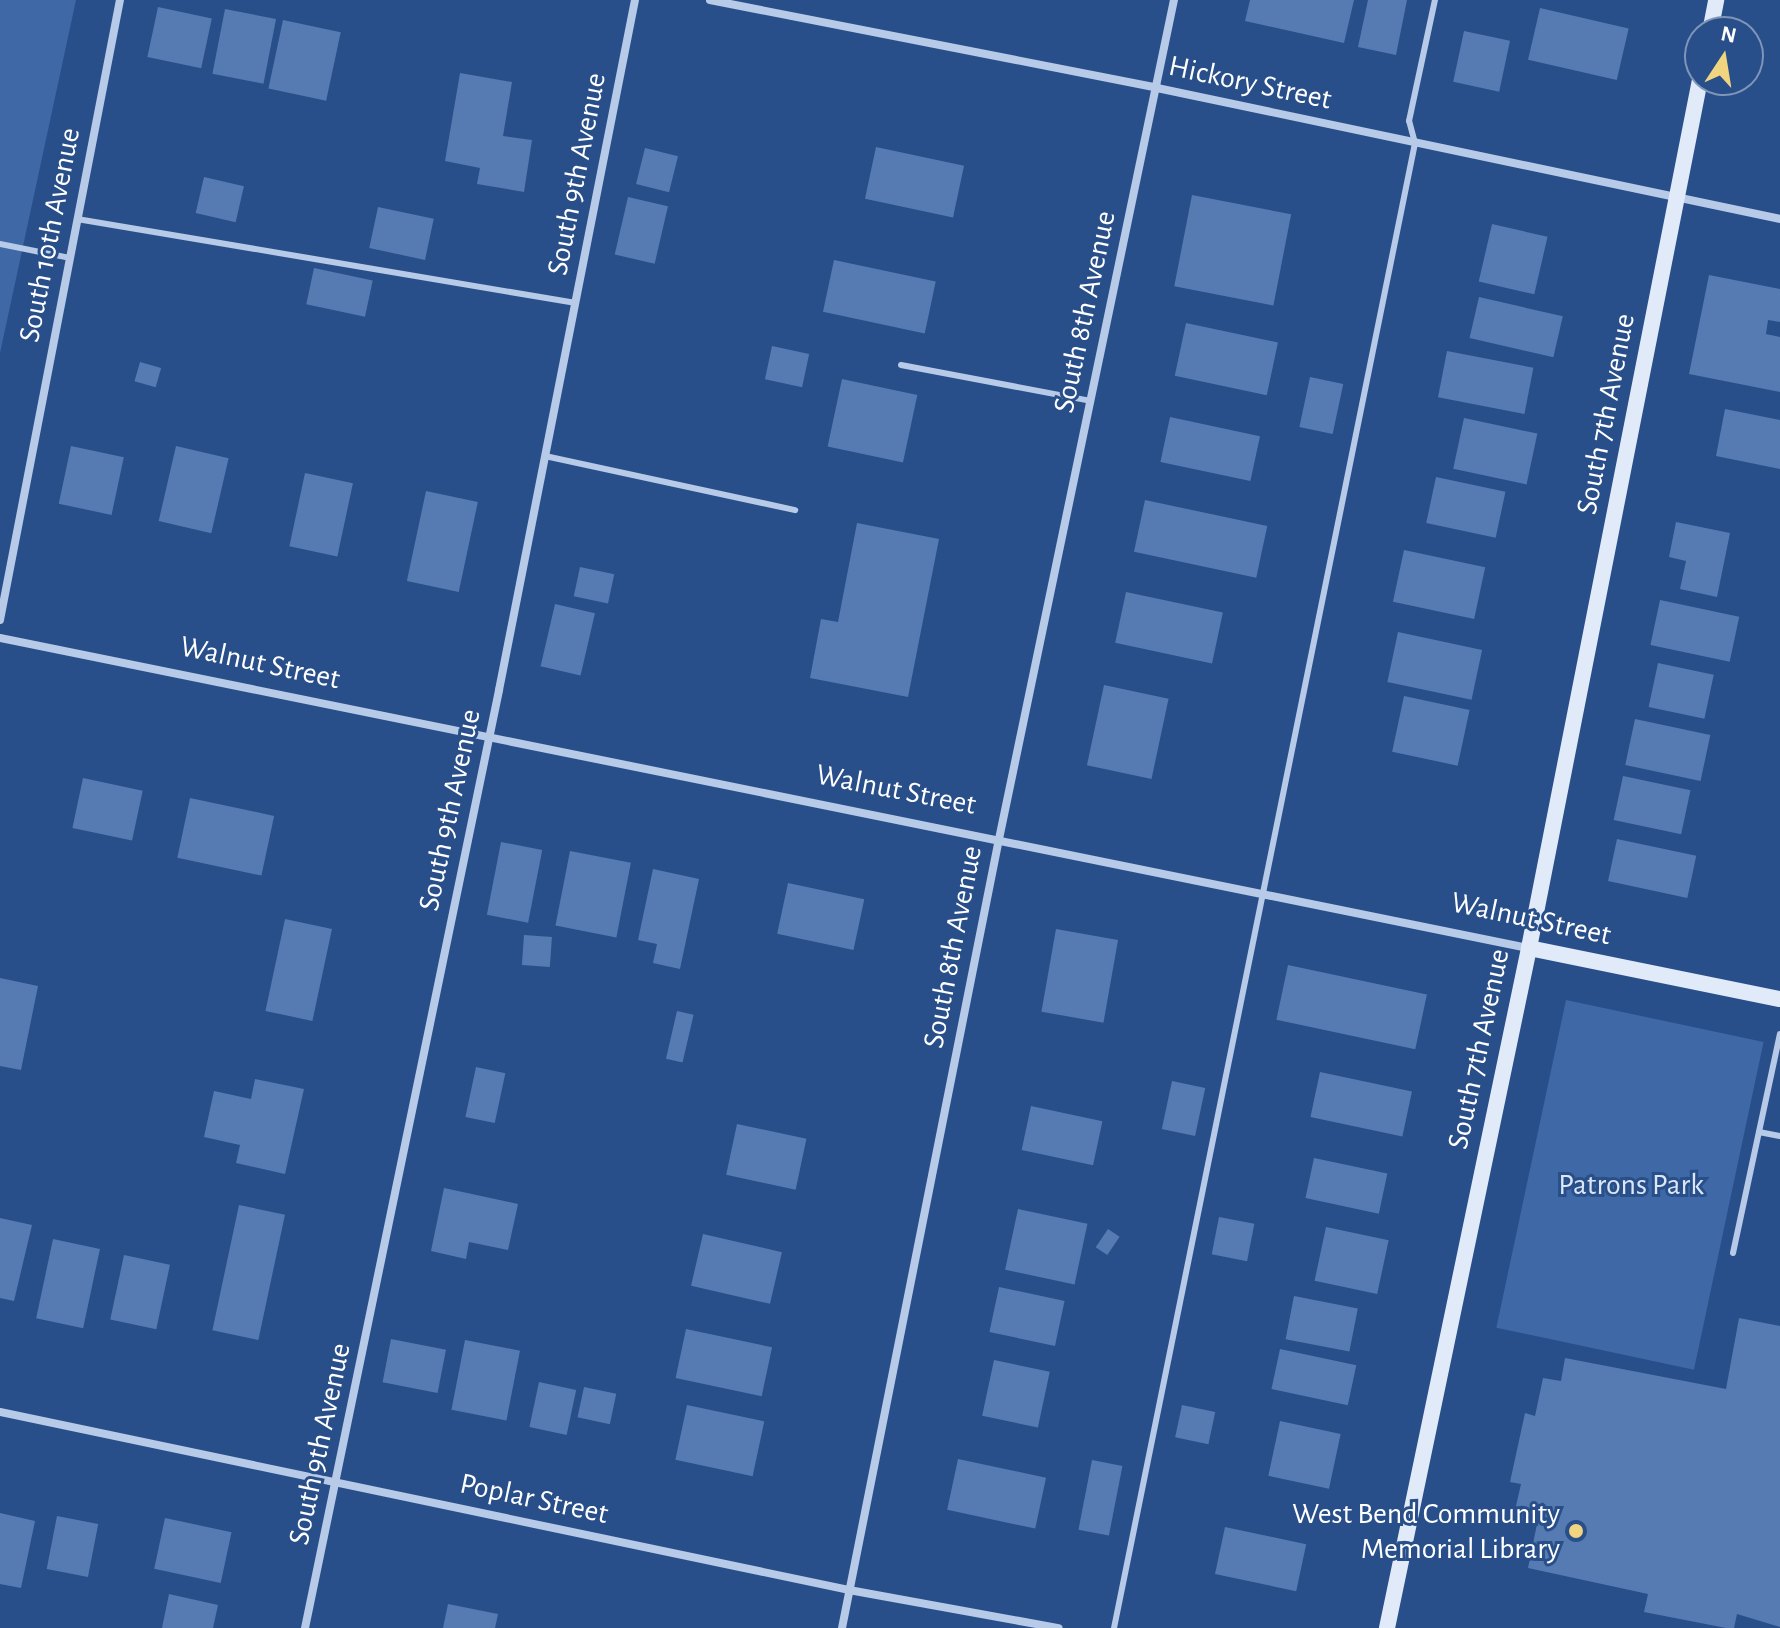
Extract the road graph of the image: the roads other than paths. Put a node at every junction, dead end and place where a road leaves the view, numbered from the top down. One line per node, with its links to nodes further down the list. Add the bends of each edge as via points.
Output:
1 (120, 0): 10 (street, South 10th Avenue)
2 (635, 0): 14 (street, South 9th Avenue)
3 (710, 0): 6 (street, Hickory Street)
4 (1174, 0): 6 (street, South 8th Avenue)
5 (1435, 0): 8 (lane, via 1409,121)
6 (1157, 88): 8 (street, Hickory Street); 16 (street, South 8th Avenue)
7 (1697, 96): 9 (main road, South 7th Avenue)
8 (1415, 143): 9 (street, Hickory Street); 23 (lane)
9 (1676, 198): 11 (street, Hickory Street); 24 (main road, South 7th Avenue)
10 (77, 219): 13 (street, South 10th Avenue); 14 (lane)
11 (1780, 219)
12 (0, 244): 13 (lane)
13 (70, 258): 19 (street, South 10th Avenue)
14 (576, 303): 17 (street, South 9th Avenue)
15 (901, 365): 16 (lane)
16 (1091, 401): 22 (street, South 8th Avenue)
17 (545, 456): 18 (lane); 21 (street, South 9th Avenue)
18 (795, 510)
19 (0, 620)
20 (0, 638): 21 (street, Walnut Street)
21 (489, 739): 22 (street, Walnut Street); 31 (street, South 9th Avenue)
22 (999, 839): 23 (street, Walnut Street); 32 (street, South 8th Avenue)
23 (1263, 893): 24 (street, Walnut Street); 36 (lane)
24 (1529, 948): 25 (main road, Walnut Street); 37 (main road, South 7th Avenue)
25 (1780, 999)
26 (1780, 1034): 27 (lane)
27 (1759, 1132): 28 (lane); 29 (lane)
28 (1780, 1136)
29 (1733, 1253)
30 (0, 1412): 31 (street, Poplar Street)
31 (337, 1483): 32 (street, Poplar Street); 33 (street, South 9th Avenue)
32 (849, 1590): 34 (street, South 8th Avenue); 35 (street, Poplar Street)
33 (305, 1628)
34 (842, 1628)
35 (1059, 1628)
36 (1114, 1628)
37 (1387, 1628)

